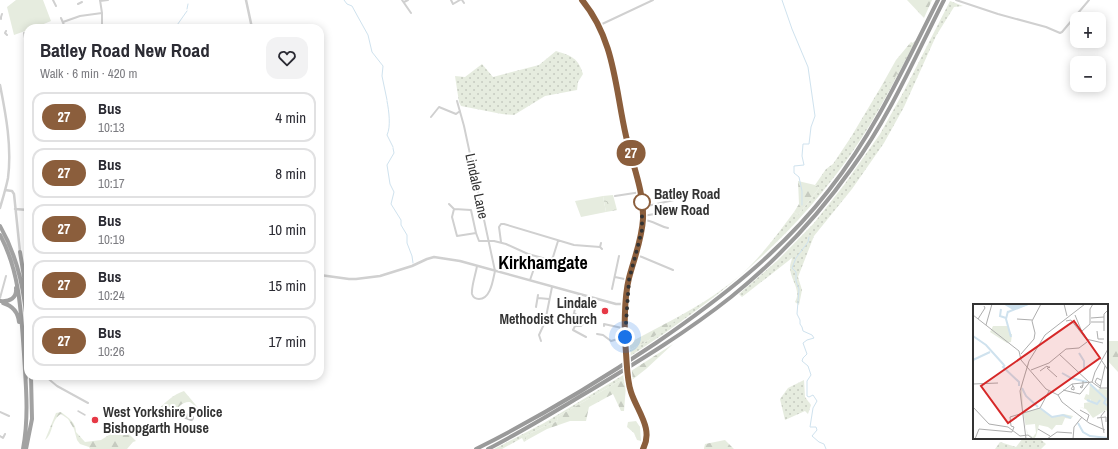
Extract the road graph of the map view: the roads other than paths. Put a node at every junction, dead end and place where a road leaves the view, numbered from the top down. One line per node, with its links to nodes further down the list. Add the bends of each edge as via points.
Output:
1 (53, 0): 17 (street)
2 (78, 0): 16 (street)
3 (108, 0): 13 (street)
4 (246, 0): 25 (street)
5 (408, 0): 14 (street)
6 (451, 0): 15 (street, via 453,4)
7 (582, 0): 26 (street)
8 (653, 0): 26 (street)
9 (938, 0): 104 (highway, via 891,95 846,168 805,218 770,254 733,287 612,373)
10 (944, 0): 105 (highway, via 896,97 853,167 808,223 774,259 730,298 636,363)
11 (956, 0): 12 (street, via 1060,33)
12 (1089, 0)
13 (100, 1): 18 (street)
14 (403, 1): 19 (street)
15 (462, 1)
16 (80, 3)
17 (56, 6)
18 (102, 13): 23 (street); 24 (street)
19 (411, 13)
20 (1, 15): 22 (street)
21 (61, 18): 23 (street)
22 (1, 19)
23 (62, 22)
24 (102, 24)
25 (251, 24)
26 (600, 25): 34 (street, via 613,63 621,115)
27 (6, 33): 28 (street)
28 (0, 34)
29 (0, 85): 33 (street, via 9,147)
30 (457, 101): 31 (street, Lindale Lane)
31 (460, 111): 32 (street, via 456,114 439,108); 50 (street, Lindale Lane)
32 (431, 117)
33 (5, 190): 39 (street); 40 (street, via 13,192)
34 (641, 192): 35 (street); 38 (street)
35 (615, 196)
36 (674, 200): 38 (street)
37 (449, 204): 41 (street)
38 (643, 207): 44 (street)
39 (0, 208)
40 (14, 209): 42 (street); 55 (street)
41 (454, 209): 48 (street, via 471,210); 48 (street, via 452,217 457,236)
42 (24, 210)
43 (675, 213): 44 (street)
44 (643, 216): 45 (street)
45 (643, 220): 47 (street, via 654,222 659,227); 56 (street)
46 (0, 226): 71 (highway, via 18,266)
47 (666, 227)
48 (476, 233): 50 (street, via 480,241)
49 (0, 235): 52 (highway)
50 (489, 241): 53 (street); 61 (street, Lindale Lane)
51 (558, 241): 53 (street, via 501,224); 54 (street, via 601,248); 58 (street, via 552,259)
52 (4, 242): 74 (highway, via 16,290 11,300); 84 (highway, via 18,286)
53 (501, 242): 58 (street)
54 (601, 243)
55 (20, 252): 65 (highway)
56 (636, 255): 60 (street); 67 (street)
57 (619, 256): 64 (street)
58 (538, 257): 66 (street)
59 (478, 266): 61 (street); 61 (street, via 472,292 476,299 482,299 488,294); 63 (street, via 434,257 380,276 349,279)
60 (673, 270)
61 (495, 271): 66 (street)
62 (6, 276): 72 (street)
63 (324, 276)
64 (614, 277): 67 (street); 69 (street)
65 (24, 279)
66 (530, 280): 68 (street)
67 (629, 280): 75 (street)
68 (552, 286): 70 (street); 73 (street)
69 (612, 289)
70 (579, 293): 75 (street, via 616,304); 77 (street)
71 (24, 296)
72 (0, 298)
73 (549, 299): 76 (street, via 538,297); 78 (street)
74 (0, 302): 84 (highway, via 16,312)
75 (627, 304): 80 (street)
76 (536, 307)
77 (574, 313): 81 (street, via 572,322); 81 (street, via 584,321 581,326)
78 (546, 318): 79 (street); 88 (street, via 539,335)
79 (557, 322)
80 (625, 324): 83 (street); 86 (street)
81 (575, 326): 87 (street, via 573,330)
82 (604, 326): 83 (street)
83 (622, 328): 86 (street)
84 (22, 334): 89 (highway)
85 (597, 334): 86 (street, via 604,335 611,342)
86 (625, 335): 106 (street, via 629,386 646,428)
87 (586, 337)
88 (541, 341)
89 (24, 358)
90 (26, 380): 94 (highway)
91 (28, 380): 94 (street)
92 (31, 380): 103 (highway, via 33,414)
93 (50, 380): 95 (street)
94 (27, 394): 102 (highway)
95 (88, 403)
96 (78, 411): 98 (street)
97 (0, 412): 99 (street)
98 (85, 415)
99 (9, 416)
100 (5, 434): 101 (street, via 3,438)
101 (0, 436)
102 (23, 449)
103 (26, 449)
104 (476, 449)
105 (488, 449)
106 (643, 449)

